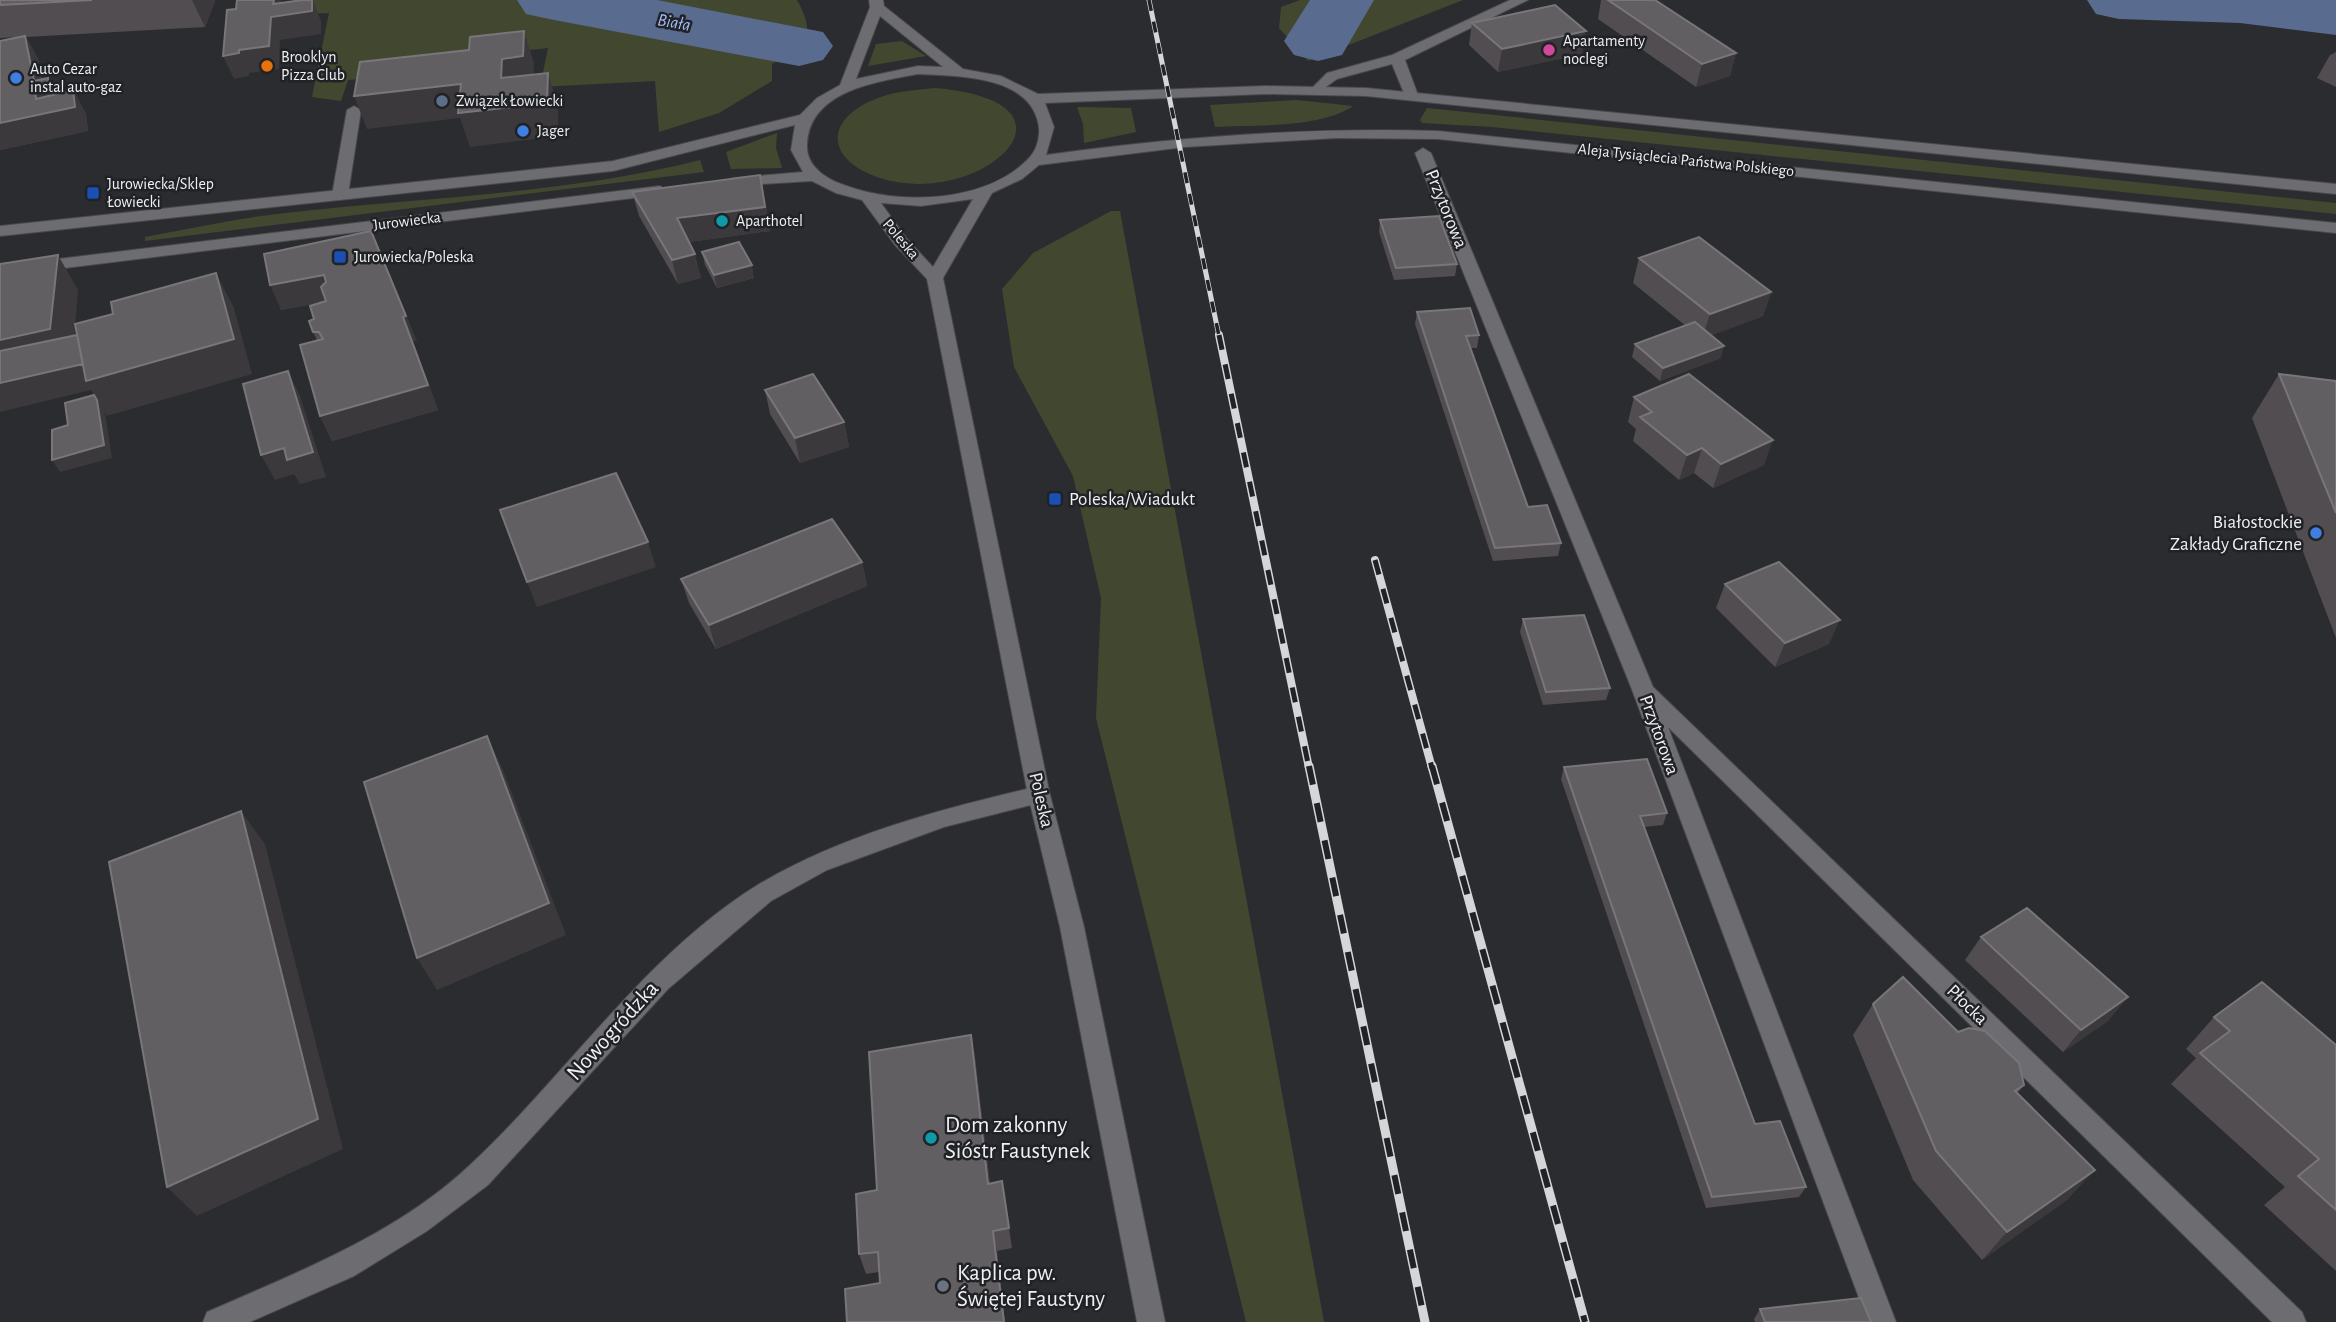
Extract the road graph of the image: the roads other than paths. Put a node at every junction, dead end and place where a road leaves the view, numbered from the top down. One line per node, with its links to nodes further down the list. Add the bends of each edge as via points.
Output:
1 (1521, 0): 3 (main road)
2 (876, 4): 4 (main road); 5 (main road)
3 (1396, 58): 6 (main road, via 1332,76); 7 (main road)
4 (957, 71): 5 (main road, via 918,70); 8 (main road, via 1005,83)
5 (846, 88): 10 (main road, via 822,101)
6 (1319, 89): 7 (main road, Aleja Tysiąclecia Państwa Polskiego); 8 (main road, Aleja Tysiąclecia Państwa Polskiego)
7 (1410, 95): 17 (main road, Aleja Tysiąclecia Państwa Polskiego)
8 (1034, 99): 12 (main road, via 1047,118 1047,140)
9 (354, 110): 18 (main road)
10 (806, 117): 13 (main road, via 797,137 800,158); 18 (main road, Jurowiecka, via 613,166)
11 (1423, 153): 24 (main road, Przytorowa)
12 (1034, 161): 16 (main road, via 1014,177); 20 (main road, Aleja Tysiąclecia Państwa Polskiego, via 1172,143 1306,135 1438,135)
13 (815, 176): 14 (main road); 19 (main road)
14 (719, 184)
15 (679, 189): 22 (main road, Jurowiecka)
16 (987, 189): 19 (main road, via 929,202); 23 (main road, Poleska)
17 (2336, 189)
18 (340, 195): 21 (main road, Jurowiecka)
19 (869, 198): 23 (main road, Poleska)
20 (2336, 228)
21 (0, 231)
22 (0, 271)
23 (935, 278): 25 (main road, Poleska)
24 (1642, 687): 28 (main road, Przytorowa); 29 (main road, Płocka)
25 (1040, 795): 26 (main road, Nowogródzka, via 942,818 819,863 763,894 659,981 478,1176 417,1222 344,1266); 27 (main road, Poleska, via 1072,927)
26 (217, 1322)
27 (1150, 1322)
28 (1882, 1322)
29 (2292, 1322)

